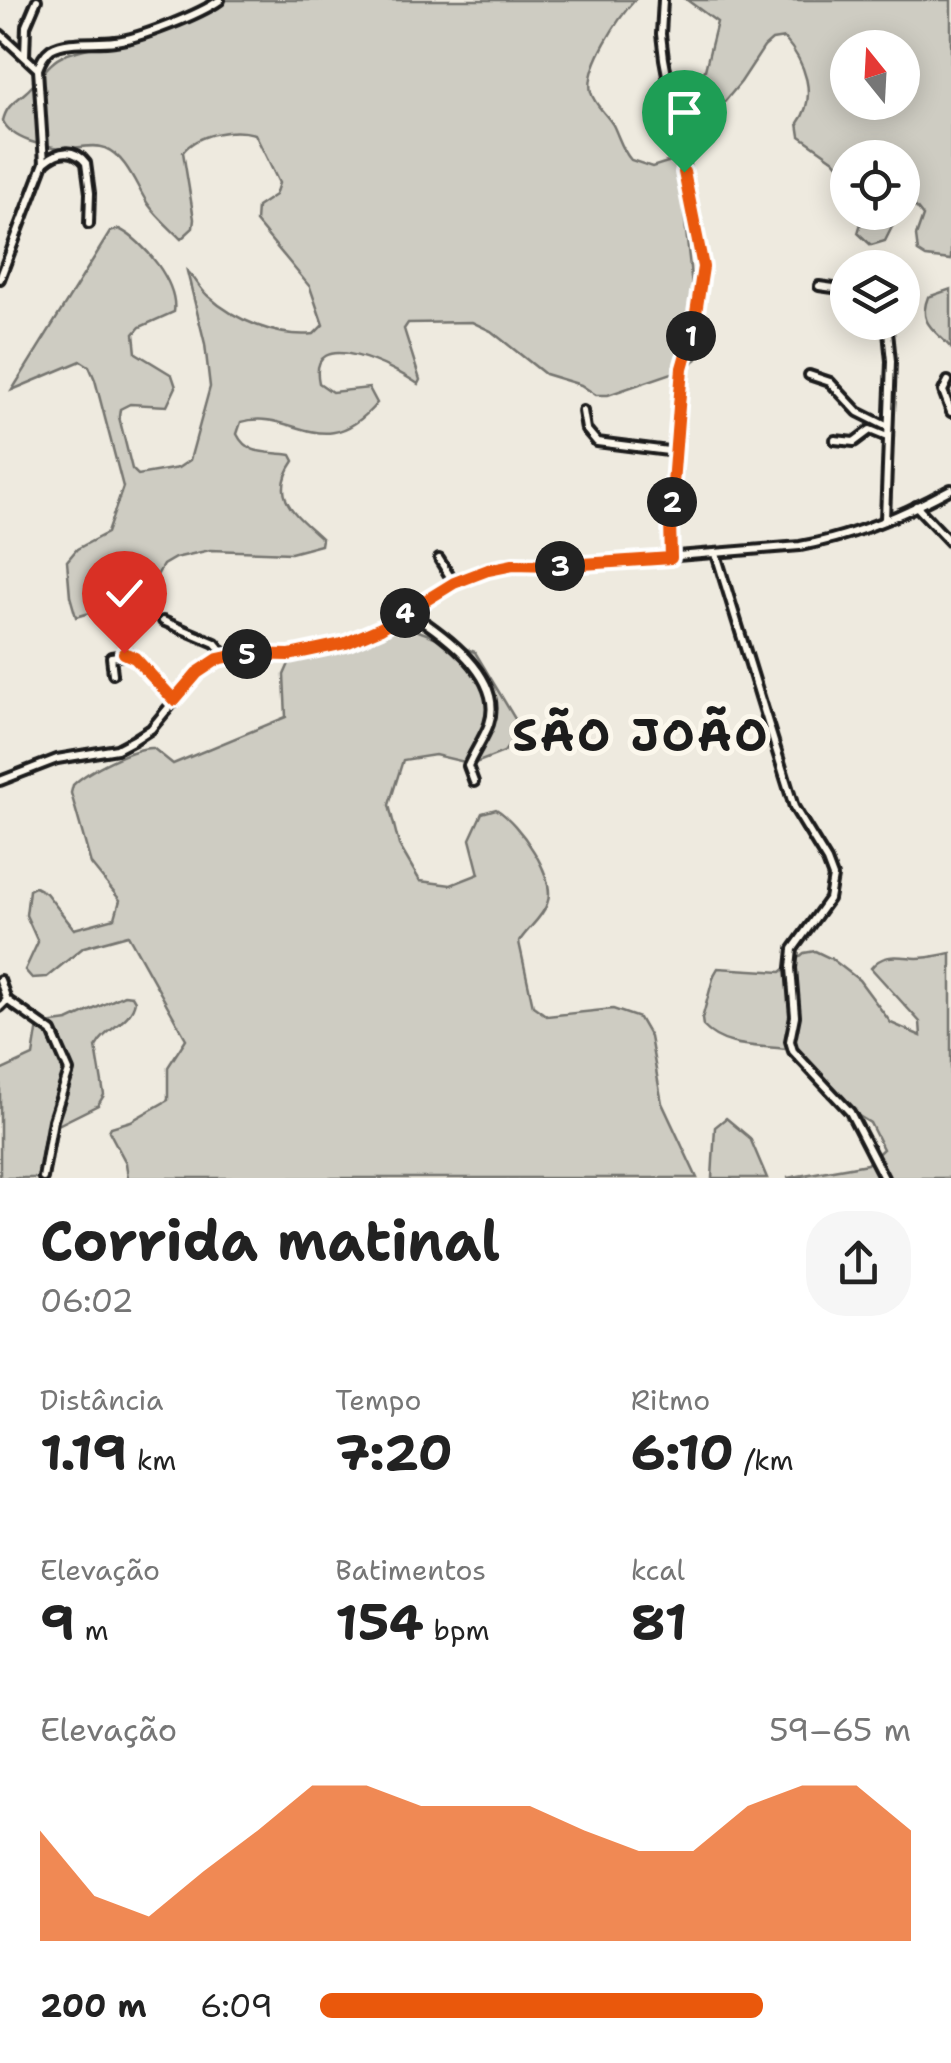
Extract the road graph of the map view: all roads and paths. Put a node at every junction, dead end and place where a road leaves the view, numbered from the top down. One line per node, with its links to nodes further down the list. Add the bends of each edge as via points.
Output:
1 (37, 0): 5 (street, via 26,26)
2 (220, 0): 6 (street, via 120,41 52,49)
3 (663, 0): 20 (street, via 664,59 703,267 682,368)
4 (0, 34): 5 (street)
5 (25, 56): 6 (street)
6 (38, 69): 7 (street)
7 (44, 162): 8 (street, via 61,152 86,163); 9 (street)
8 (89, 224)
9 (0, 279)
10 (819, 286): 11 (street)
11 (830, 288)
12 (888, 340): 17 (street)
13 (809, 375): 17 (street, via 830,382 858,412)
14 (948, 381): 16 (street, via 943,390)
15 (583, 411): 20 (street, via 597,442)
16 (951, 412)
17 (888, 427): 18 (street)
18 (888, 437): 19 (street, via 870,430 854,442); 23 (street)
19 (835, 440)
20 (676, 452): 26 (street)
21 (951, 489): 22 (street)
22 (916, 506): 23 (street); 24 (street)
23 (885, 519): 25 (street, via 826,541)
24 (951, 543)
25 (716, 554): 26 (street); 40 (street, via 794,806 833,878 829,899 793,949 790,1041 850,1112)
26 (671, 558): 28 (street, via 503,566)
27 (439, 559): 28 (street)
28 (454, 583): 29 (street)
29 (408, 611): 31 (street, via 362,637 313,651); 35 (street, via 458,652 488,690 490,722 468,766)
30 (162, 622): 31 (street, via 216,643)
31 (226, 656): 33 (street, via 197,673)
32 (113, 674): 33 (street, via 110,657 131,654)
33 (174, 700): 34 (street, via 151,730 117,749 57,759)
34 (0, 782)
35 (474, 782)
36 (0, 980): 37 (street)
37 (7, 1000): 38 (street); 39 (street, via 52,1032 69,1070)
38 (0, 1008)
39 (44, 1178)
40 (884, 1178)

